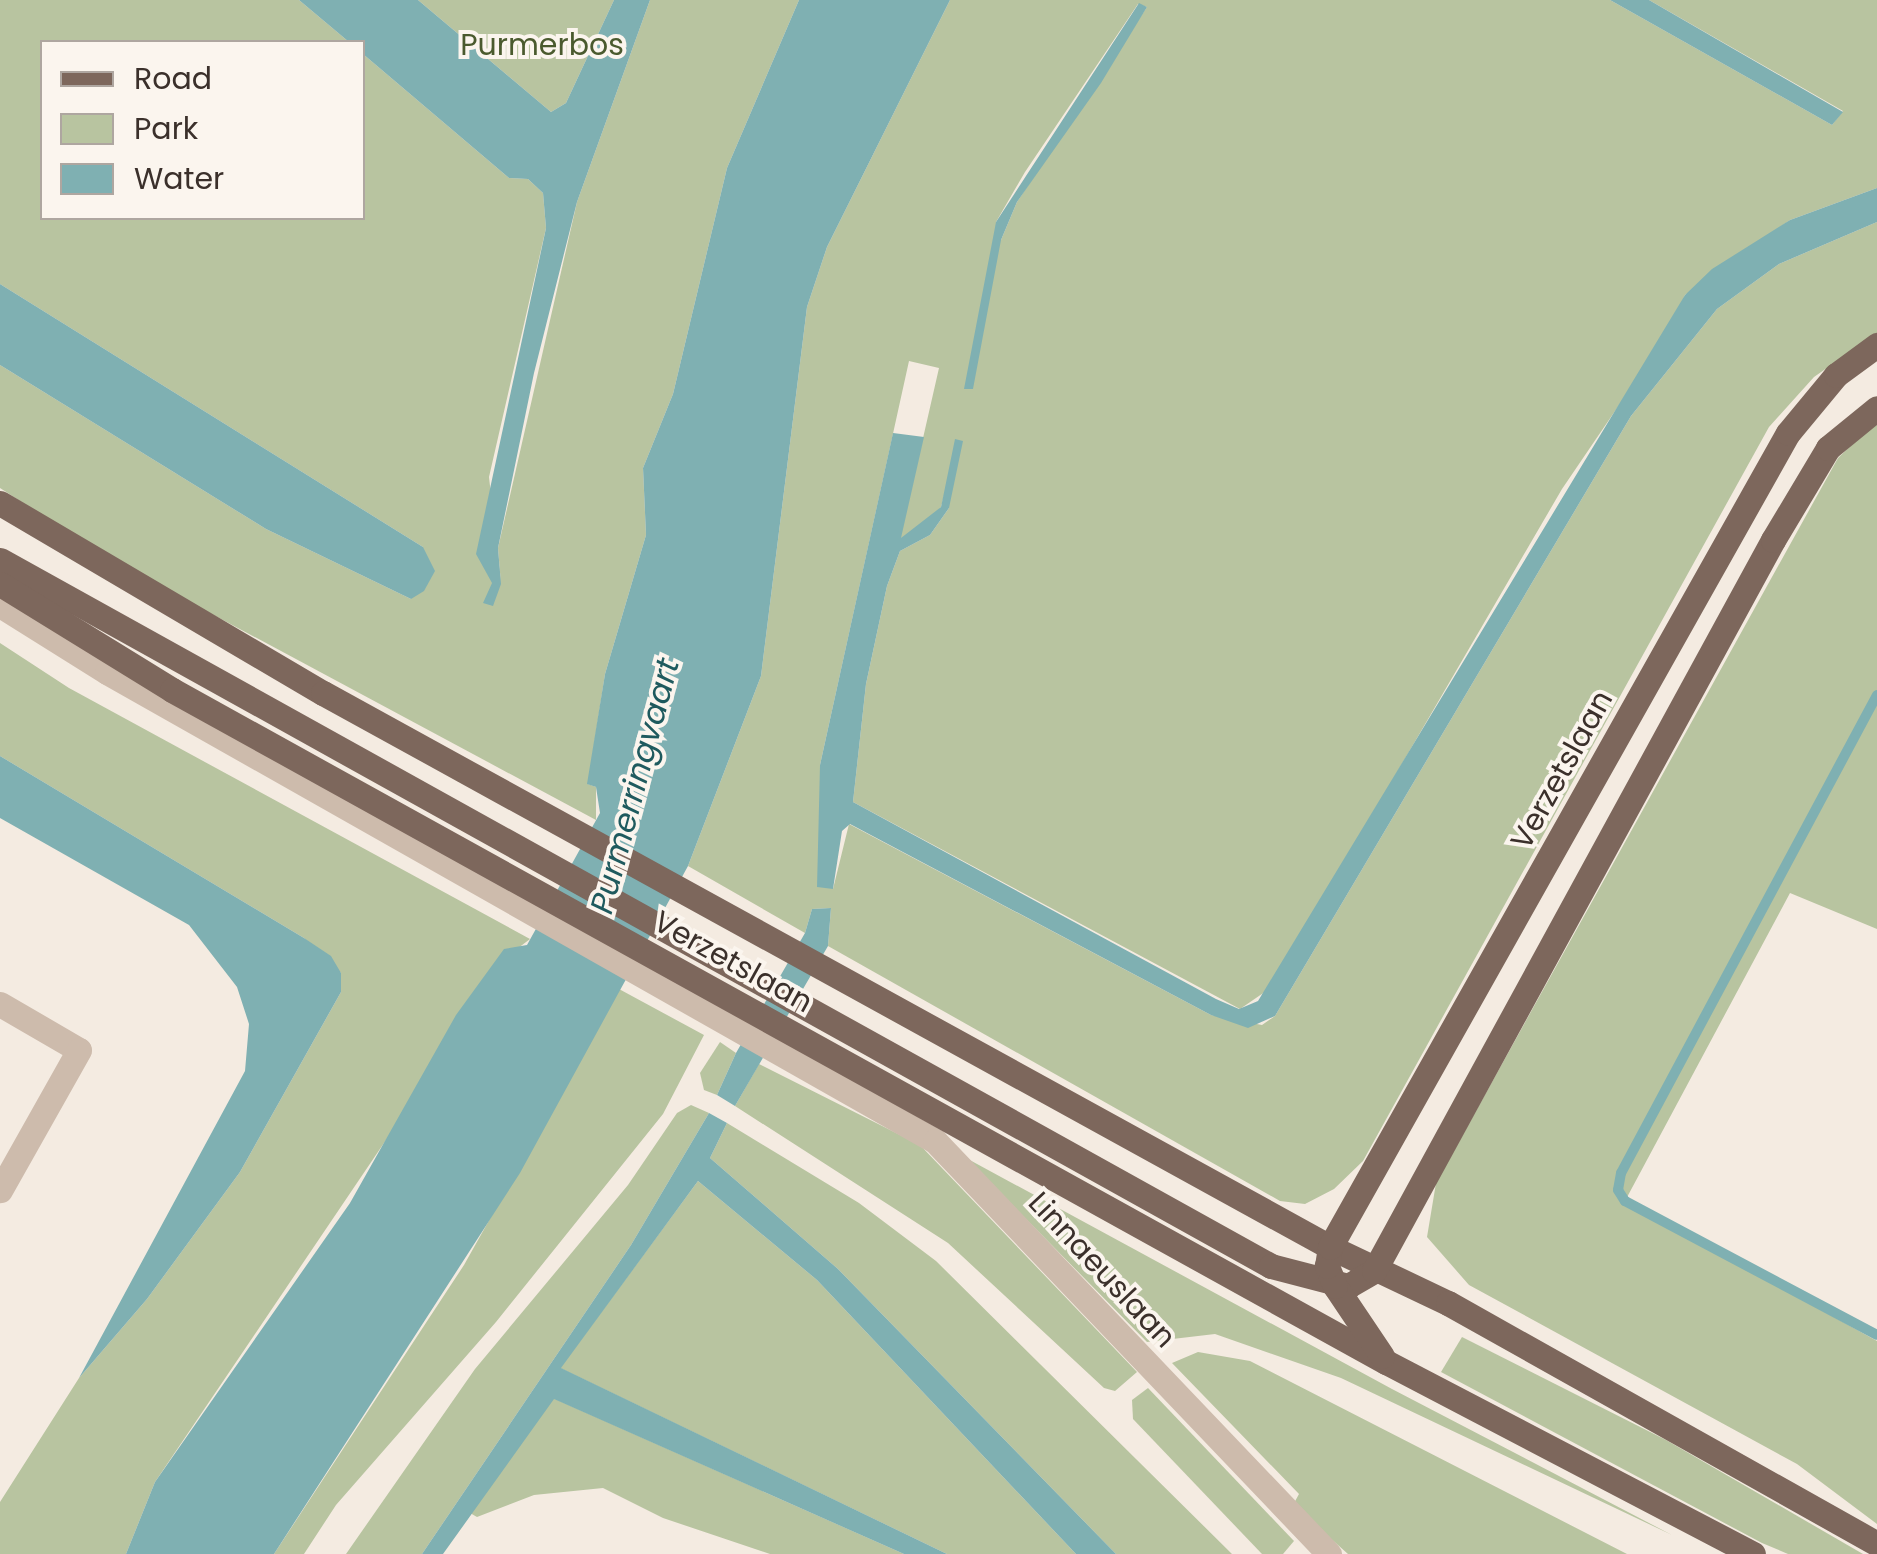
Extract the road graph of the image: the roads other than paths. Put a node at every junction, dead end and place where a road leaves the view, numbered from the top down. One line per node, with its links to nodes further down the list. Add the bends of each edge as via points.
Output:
1 (1877, 345): 11 (main road, Verzetslaan, via 1836,375 1788,433)
2 (1877, 408): 12 (main road, via 1828,448 1772,540)
3 (0, 503): 11 (main road, Verzetslaan, via 390,728)
4 (0, 560): 13 (main road, Verzetslaan, via 1271,1266)
5 (0, 584): 7 (main road, Verzetslaan)
6 (0, 605): 7 (street, Verzetslaan)
7 (351, 799): 9 (main road, Verzetslaan)
8 (0, 1004): 10 (street, via 80,1050)
9 (807, 1051): 14 (main road, Verzetslaan); 16 (street, Linnaeuslaan, via 935,1140)
10 (0, 1190)
11 (1330, 1248): 12 (main road, Verzetslaan); 13 (main road, Verzetslaan, via 1327,1266)
12 (1374, 1271): 13 (main road); 15 (main road, Verzetslaan, via 1448,1303)
13 (1335, 1286): 14 (main road, Verzetslaan)
14 (1386, 1362): 17 (main road, Verzetslaan)
15 (1877, 1544)
16 (1329, 1554)
17 (1753, 1554)

